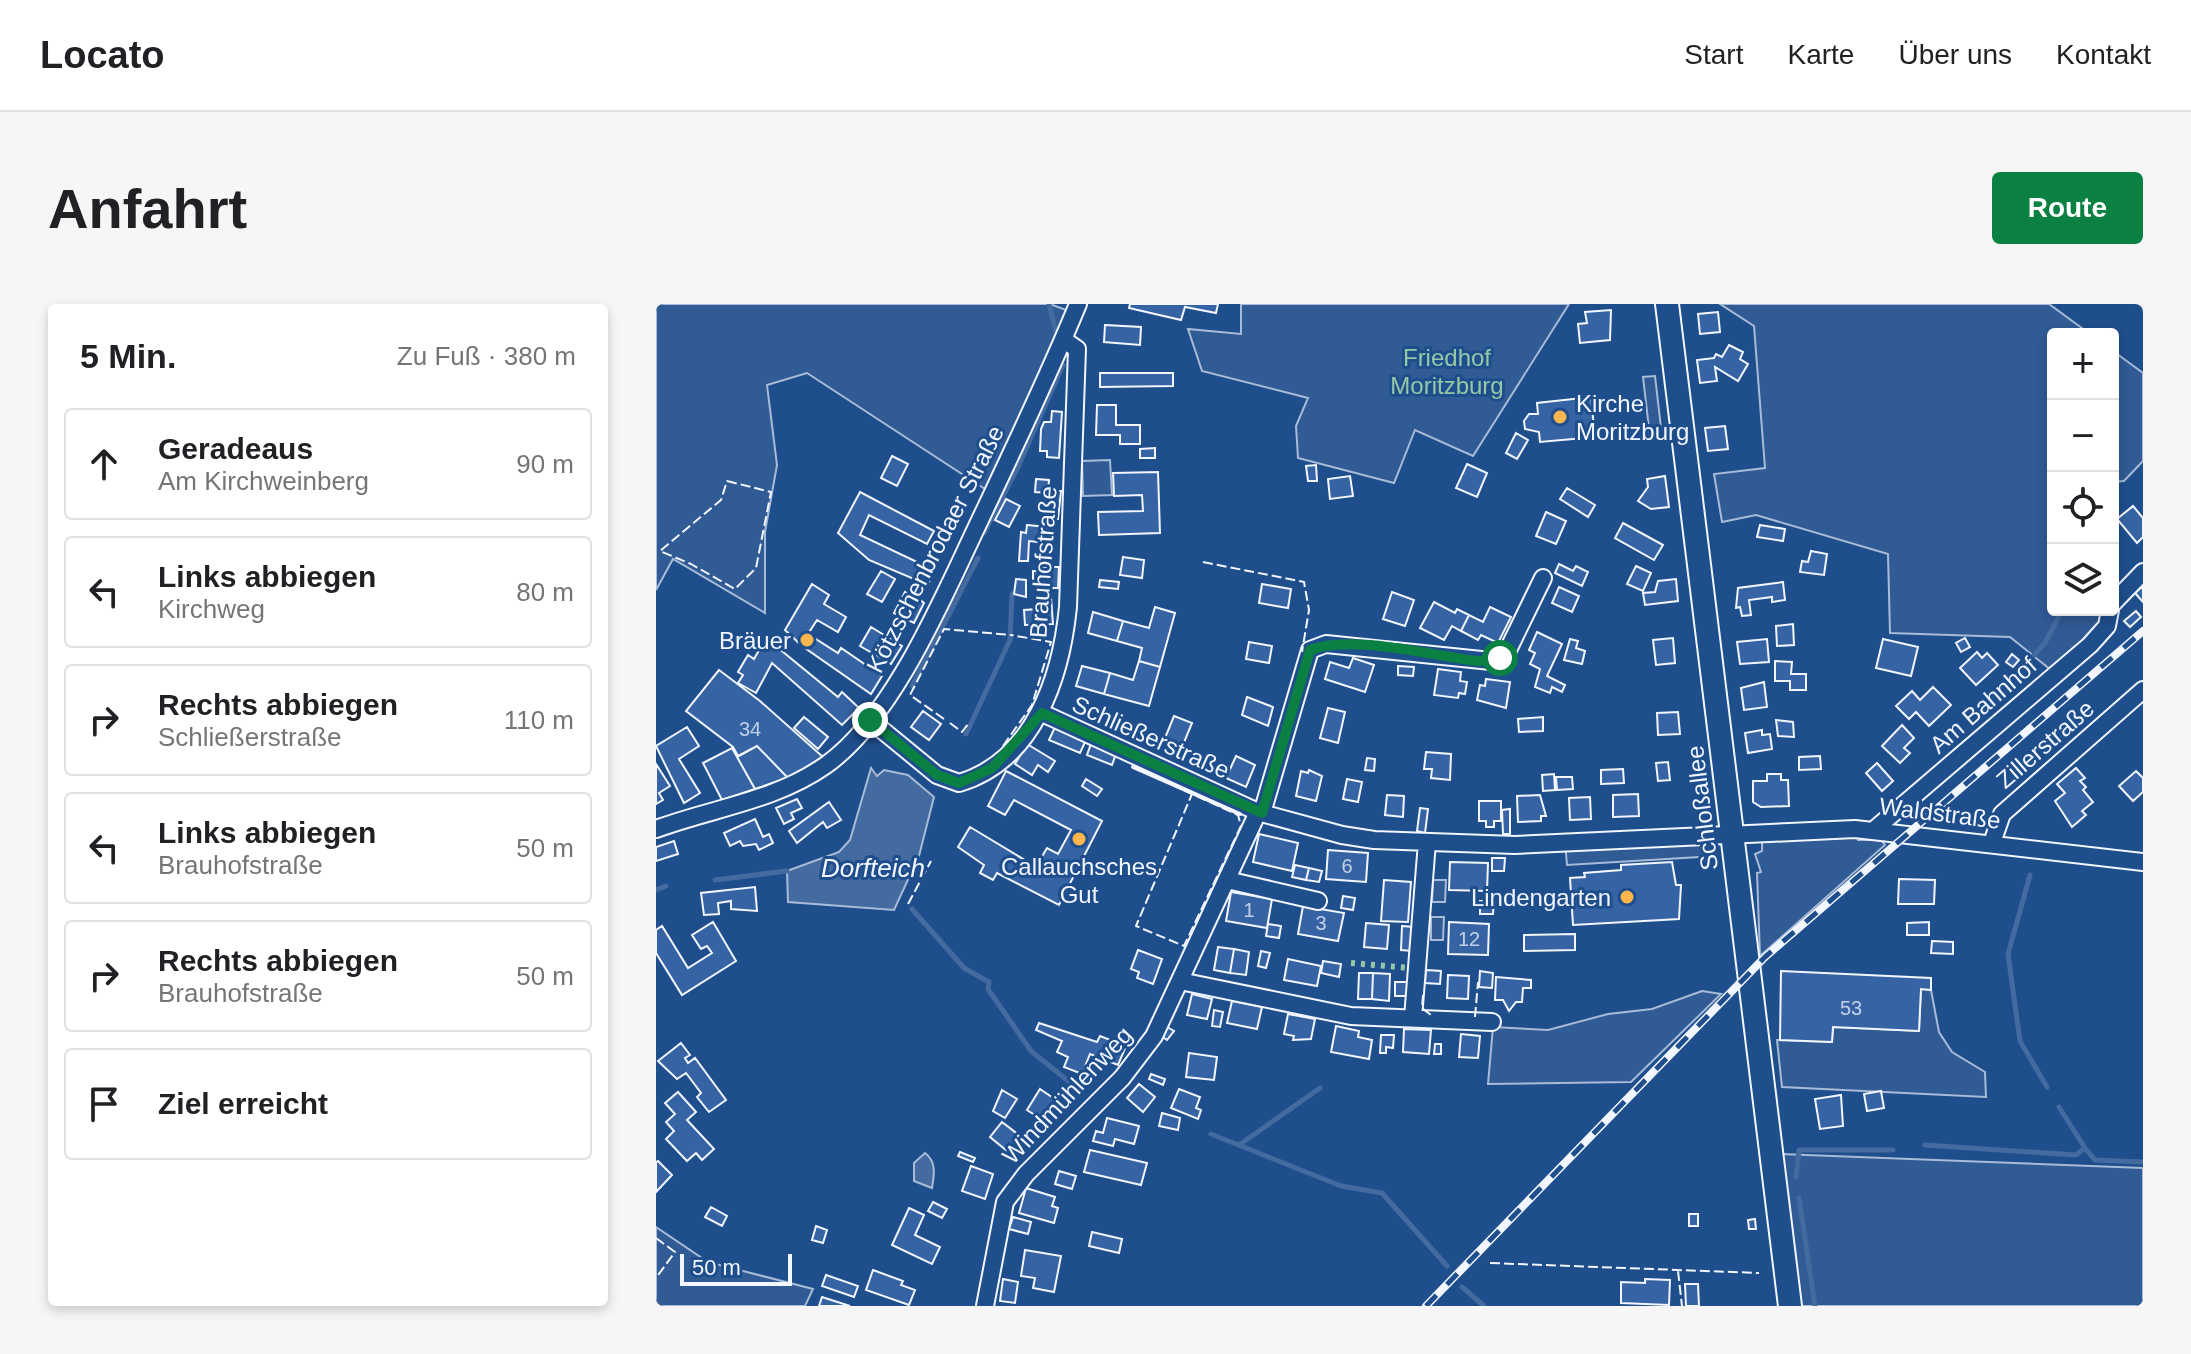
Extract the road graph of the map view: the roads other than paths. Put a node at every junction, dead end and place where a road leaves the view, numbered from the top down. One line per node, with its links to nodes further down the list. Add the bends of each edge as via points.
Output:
1 (1667, 304): 14 (main road, Schloßallee)
2 (1073, 305): 3 (street, Kötzschenbrodaer Straße)
3 (1064, 340): 9 (street, Brauhofstraße, via 1077,349 1068,607 1065,639); 10 (street, Kötzschenbrodaer Straße, via 938,606)
4 (2143, 572): 6 (street)
5 (1543, 578): 11 (street, Windmühlenweg, via 1506,654 1491,661 1326,644 1310,650)
6 (2119, 597)
7 (2109, 616): 13 (street, Am Bahnhof, via 2090,645)
8 (2143, 690): 16 (street, Zillerstraße, via 2002,814)
9 (1042, 713): 10 (street, Brauhofstraße, via 992,768 959,783 935,773); 11 (street, Schließerstraße)
10 (870, 720): 12 (street, Kötzschenbrodaer Straße, via 846,750 804,779)
11 (1260, 812): 15 (street, Schließerstraße, via 1342,835); 18 (street, Windmühlenweg)
12 (656, 829)
13 (1875, 829): 14 (street, Waldstraße); 16 (street, Waldstraße)
14 (1731, 832): 15 (street, Schließerstraße, via 1515,845); 24 (main road, Schloßallee)
15 (1427, 842): 21 (street)
16 (1992, 843): 17 (street, Waldstraße)
17 (2143, 862)
18 (1227, 880): 19 (street); 20 (street, Windmühlenweg)
19 (1318, 901)
20 (1180, 981): 21 (street, via 1351,1016); 23 (street, Windmühlenweg, via 1154,1036 1122,1078 1013,1188 996,1234)
21 (1413, 1018): 22 (street)
22 (1492, 1022)
23 (985, 1306)
24 (1790, 1306)

